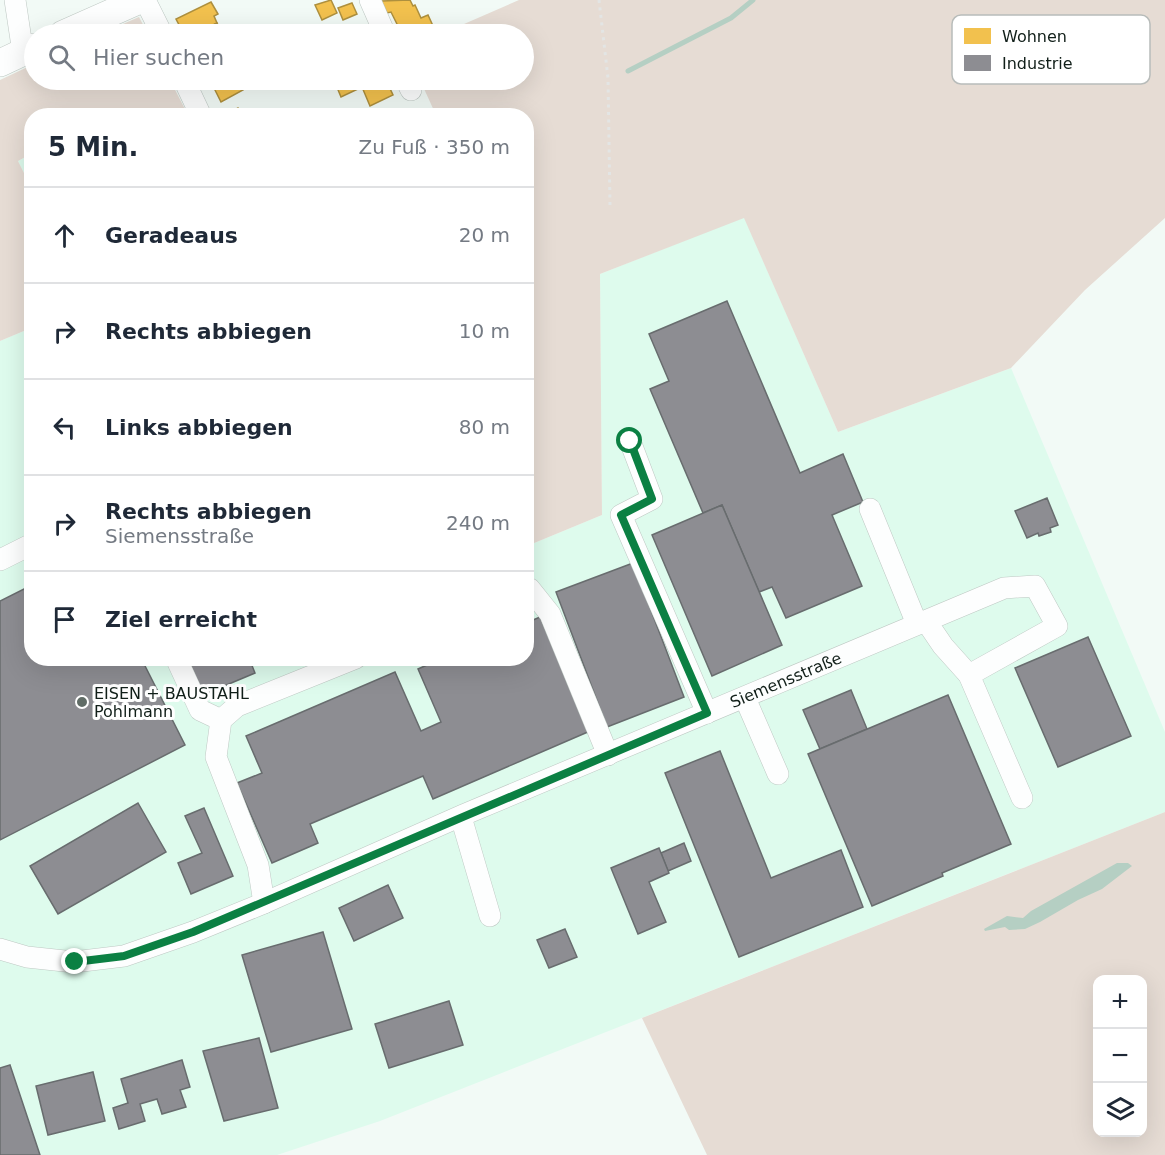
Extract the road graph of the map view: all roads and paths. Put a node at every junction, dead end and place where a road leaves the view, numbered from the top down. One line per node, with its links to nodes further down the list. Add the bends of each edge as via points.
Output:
1 (15, 0): 9 (street)
2 (140, 0): 6 (main road)
3 (145, 0): 7 (street)
4 (369, 0): 8 (street)
5 (599, 0): 12 (path, via 608,78)
6 (86, 24)
7 (157, 24)
8 (380, 24)
9 (19, 54)
10 (189, 90): 11 (street)
11 (197, 108)
12 (610, 205)
13 (630, 441): 23 (street, via 652,499 621,515)
14 (870, 509): 18 (street)
15 (24, 548): 16 (street)
16 (0, 560)
17 (534, 593): 25 (street, via 550,614)
18 (922, 622): 21 (street); 21 (street, Siemensstraße, via 1004,588 1035,586 1057,626); 22 (street, Siemensstraße)
19 (180, 666): 24 (street, via 200,710)
20 (336, 666): 24 (street, via 237,706)
21 (969, 675): 27 (street)
22 (745, 698): 23 (street, Siemensstraße); 26 (street)
23 (707, 713): 25 (street, Siemensstraße)
24 (221, 720): 29 (street, via 216,757 258,865)
25 (608, 755): 28 (street, Siemensstraße)
26 (778, 774)
27 (1022, 798)
28 (461, 817): 29 (street, Siemensstraße); 30 (street)
29 (264, 903): 31 (street, Siemensstraße, via 124,956 75,962 27,957)
30 (490, 916)
31 (0, 949)

